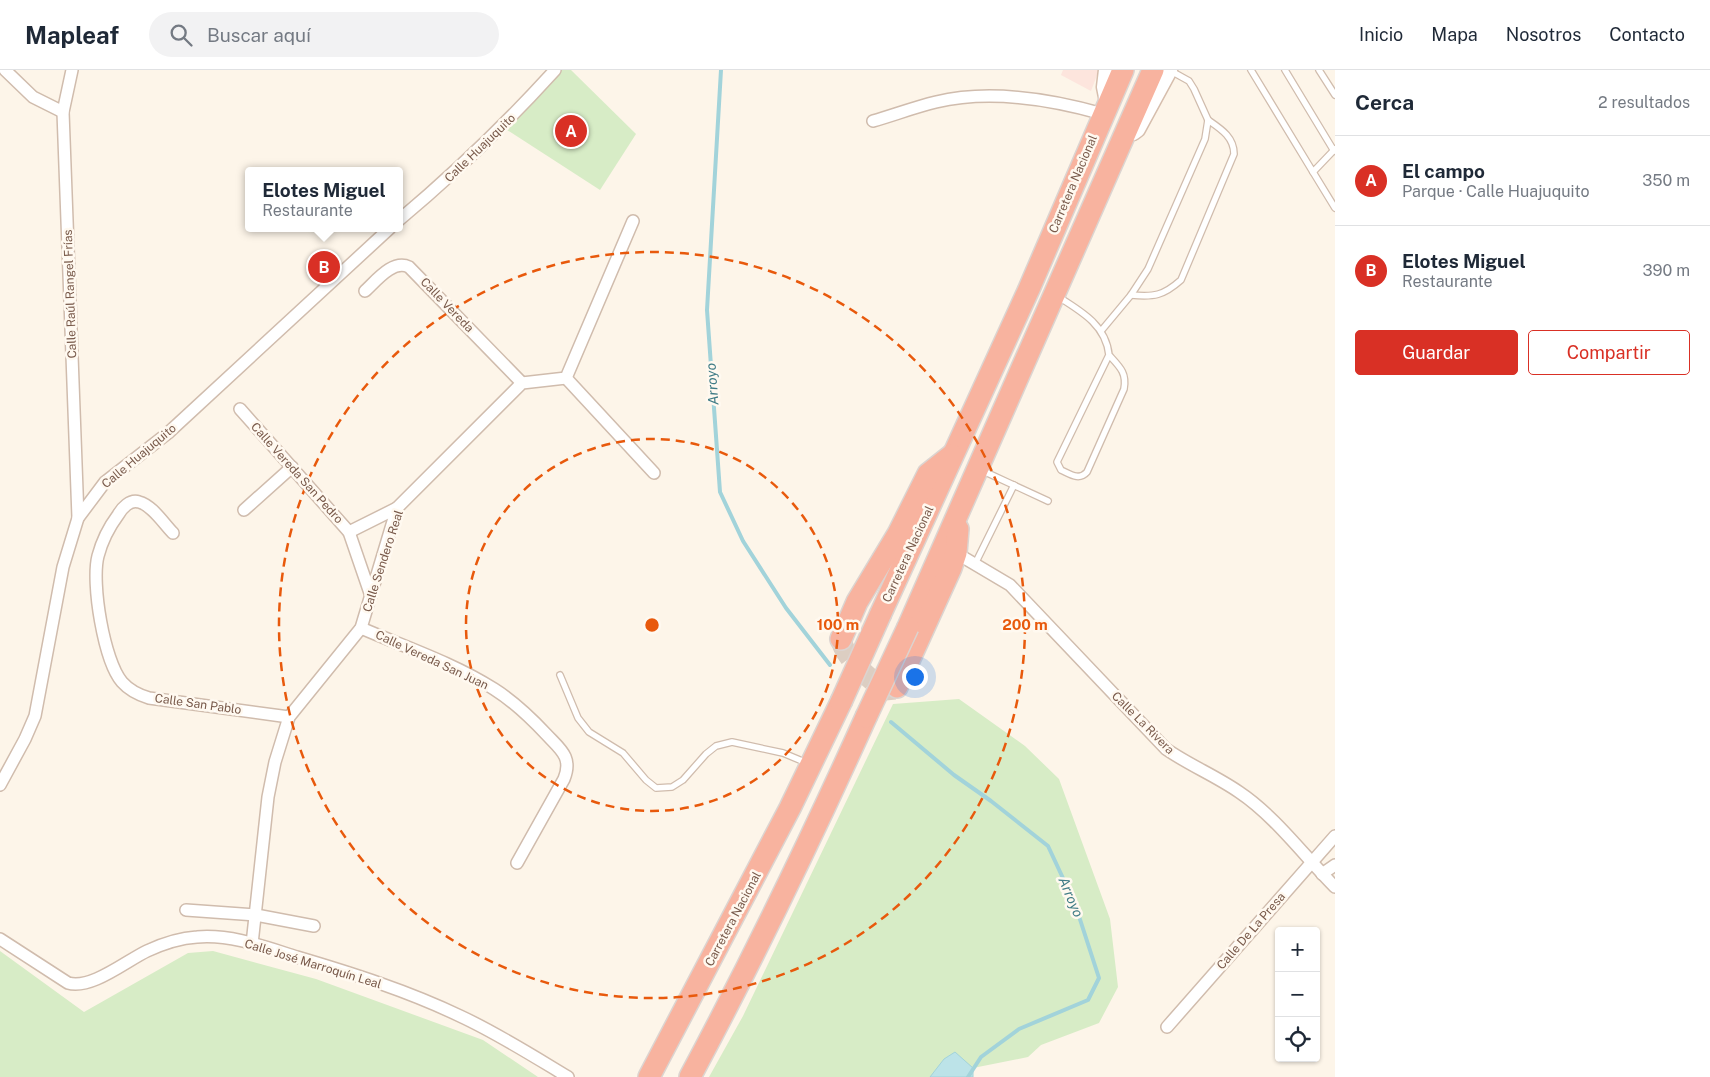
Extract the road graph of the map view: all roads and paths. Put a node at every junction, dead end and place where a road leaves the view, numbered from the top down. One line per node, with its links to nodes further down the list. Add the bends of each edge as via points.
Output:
1 (5, 70): 13 (street, via 32,97)
2 (72, 70): 13 (street, Calle Raúl Rangel Frías)
3 (556, 70): 20 (street, Calle Huajuquito, via 503,127)
4 (1107, 70): 12 (main road, Carretera Nacional)
5 (1123, 70): 12 (highway, Carretera Nacional)
6 (1153, 70): 16 (highway, Carretera Nacional)
7 (1170, 70): 14 (lane, via 1189,81); 16 (main road, Carretera Nacional, via 1137,129)
8 (1251, 70): 18 (lane)
9 (1285, 70): 17 (lane)
10 (1319, 70): 11 (lane)
11 (1335, 95)
12 (1105, 108): 15 (street, via 987,95 937,102); 31 (highway, Carretera Nacional, via 1029,289)
13 (63, 112): 40 (street, Calle Raúl Rangel Frías)
14 (1208, 120): 25 (lane, via 1205,139 1160,246); 25 (lane, via 1226,133 1234,144 1234,154 1181,280 1169,291 1152,297)
15 (873, 121)
16 (1121, 141): 24 (highway, Carretera Nacional)
17 (1334, 150): 18 (lane)
18 (1313, 172): 19 (lane)
19 (1335, 208)
20 (403, 216)
21 (633, 221): 28 (street)
22 (386, 232): 40 (street, Calle Huajuquito, via 182,420 105,482)
23 (365, 291): 29 (street, Calle Vereda, via 391,268 398,265 409,267)
24 (1053, 294): 26 (lane, via 1087,315); 33 (highway, Carretera Nacional)
25 (1131, 295): 26 (lane)
26 (1101, 331): 27 (lane, via 1108,344)
27 (1109, 355): 27 (lane, via 1122,369 1126,379 1124,390 1087,472 1077,477 1061,470 1057,462)
28 (566, 378): 29 (street); 34 (street)
29 (522, 383): 38 (street, Calle Sendero Real)
30 (240, 409): 32 (street, Calle Vereda San Pedro)
31 (954, 453): 47 (highway, via 928,474 898,534 857,602); 51 (highway, Carretera Nacional, bridge)
32 (292, 467): 39 (street); 42 (street, Calle Vereda San Pedro)
33 (977, 468): 35 (lane); 37 (highway, Carretera Nacional)
34 (654, 473)
35 (1014, 485): 36 (lane); 44 (lane)
36 (1048, 501)
37 (960, 506): 43 (highway); 67 (highway, Carretera Nacional, bridge, via 814,832 745,974)
38 (398, 508): 42 (street); 45 (street, Calle Sendero Real)
39 (244, 510)
40 (78, 518): 52 (street, Calle Huajuquito, via 63,567 35,716)
41 (173, 532): 50 (street, Calle San Pablo, via 146,506 138,501 130,502 109,528 98,557 96,583 103,635 122,682 149,698)
42 (349, 532): 45 (street, Calle Vereda San Pedro)
43 (956, 553): 44 (street, Calle La Rivera); 49 (highway)
44 (975, 564): 54 (street, Calle La Rivera, via 1010,585 1166,749 1240,792)
45 (371, 596): 46 (street, Calle Sendero Real)
46 (361, 628): 50 (street, Calle Sendero Real); 55 (street, Calle Vereda San Juan, via 494,689 523,710 562,750 568,769)
47 (841, 639)
48 (560, 675): 51 (lane, via 578,718 589,732 622,753 656,788 672,786 683,780 716,746 732,742 783,753)
49 (897, 687)
50 (289, 717): 60 (street, Calle Sendero Real, via 274,762 268,797)
51 (811, 765): 66 (highway, Carretera Nacional)
52 (0, 785)
53 (1335, 836): 54 (street, Calle De La Presa)
54 (1311, 862): 57 (street, Calle La Rivera); 64 (street, Calle De La Presa)
55 (517, 863)
56 (1335, 865): 57 (street)
57 (1322, 874): 58 (street, Calle La Rivera)
58 (1335, 887)
59 (186, 910): 60 (street)
60 (256, 915): 61 (street); 63 (street, Calle Sendero Real)
61 (314, 926)
62 (0, 940): 63 (street, Calle José Marroquín Leal, via 76,985 173,941 196,936 221,937)
63 (252, 944): 65 (street, Calle José Marroquín Leal, via 353,974 459,1015)
64 (1167, 1027)
65 (568, 1077)
66 (649, 1077)
67 (690, 1077)

